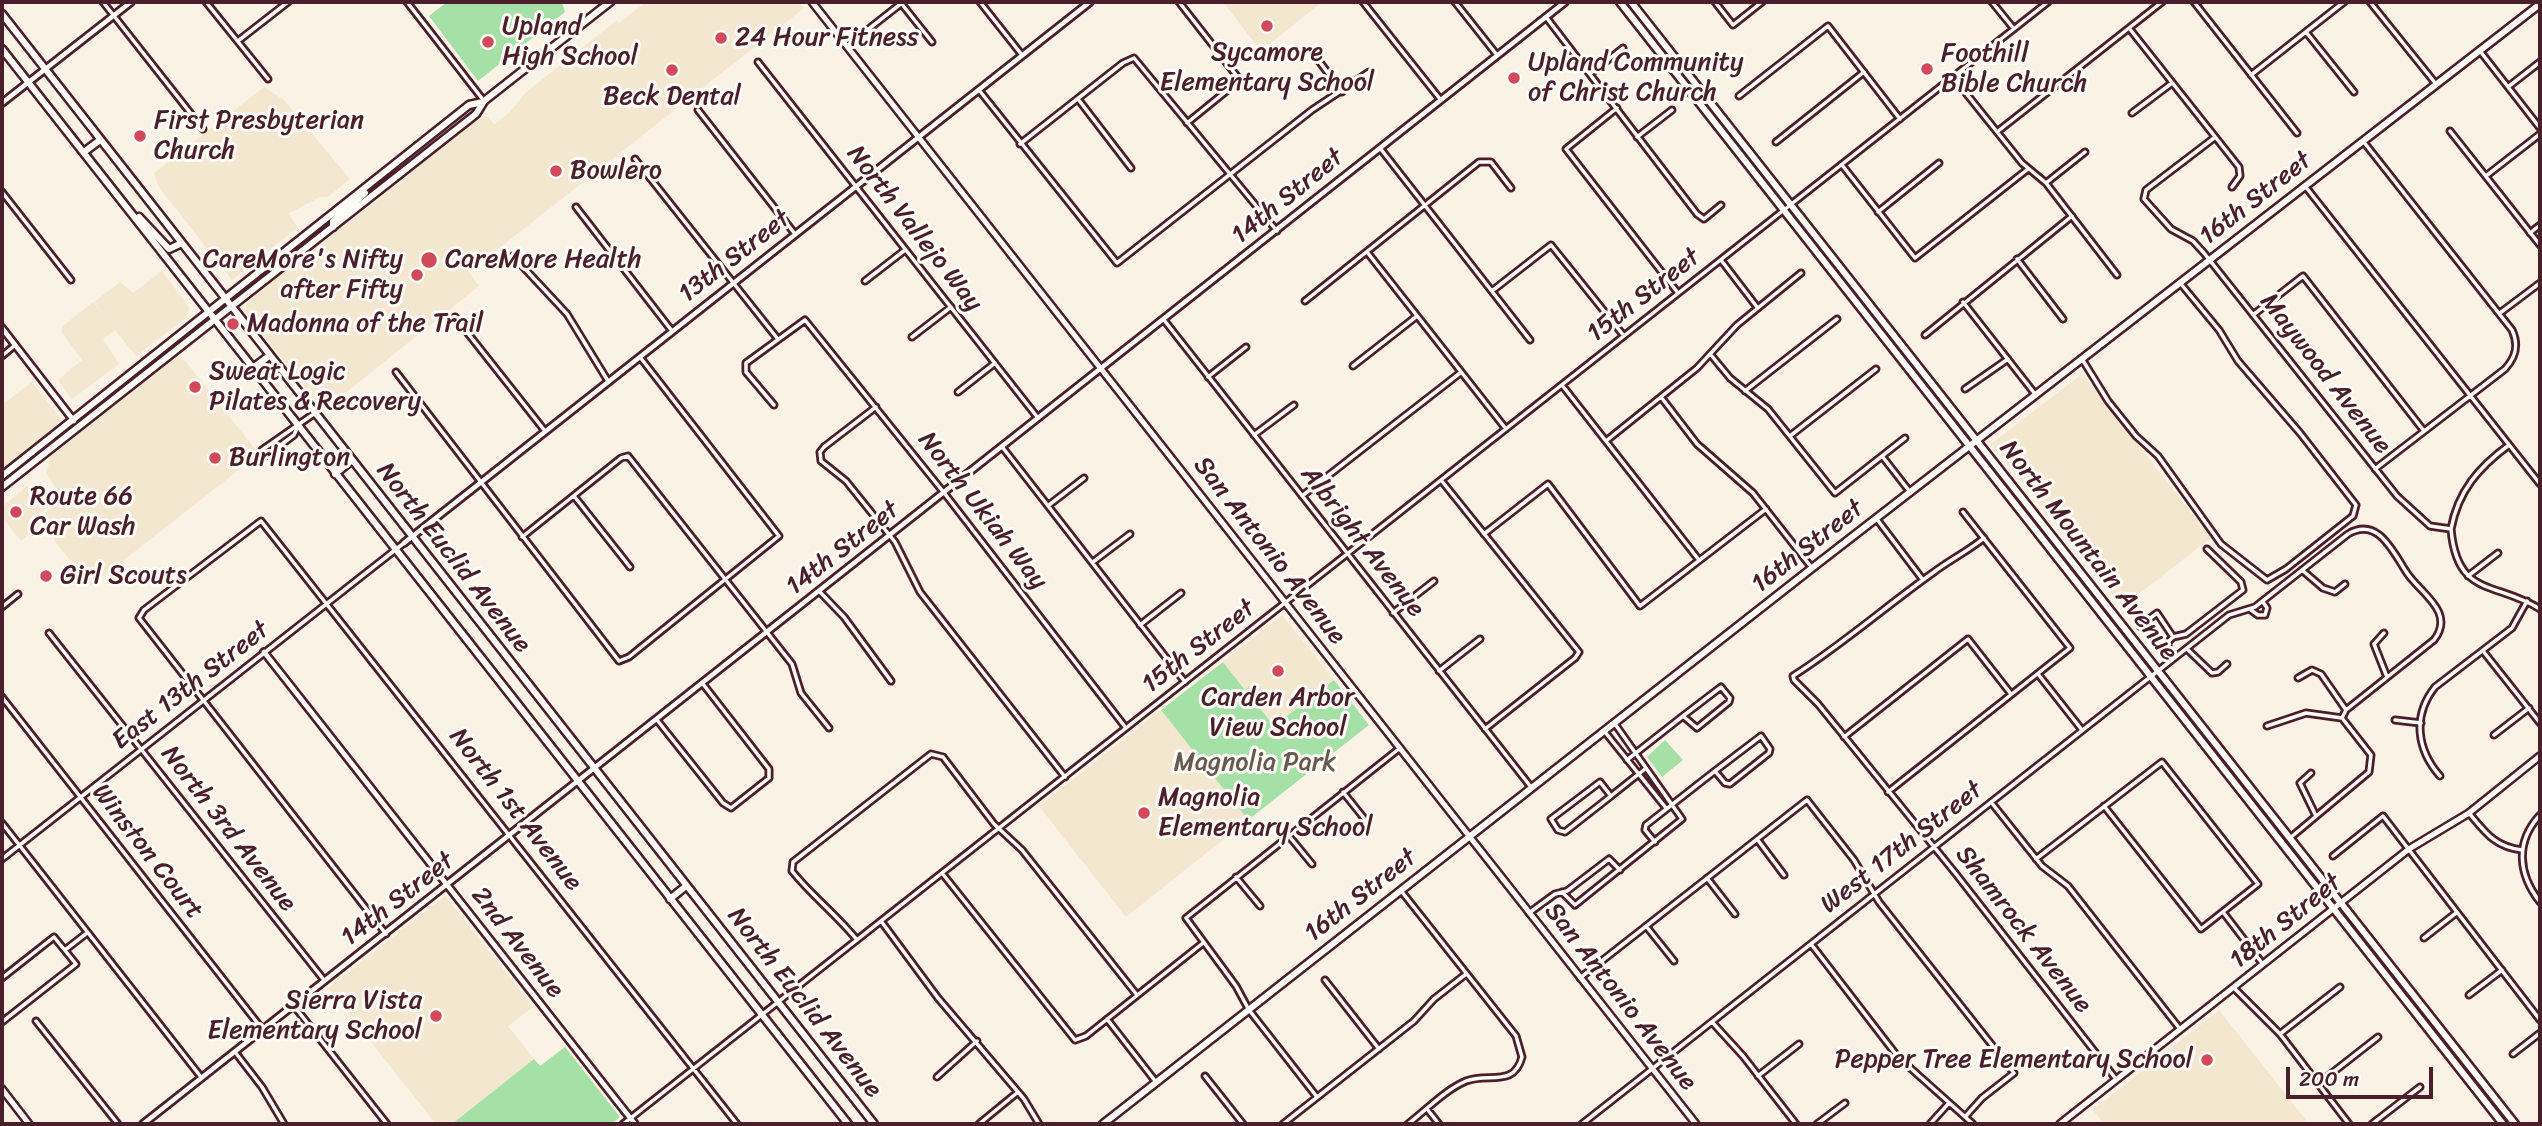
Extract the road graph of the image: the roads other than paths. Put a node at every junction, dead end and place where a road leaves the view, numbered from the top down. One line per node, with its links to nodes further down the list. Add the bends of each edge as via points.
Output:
1 (103, 2): 27 (street)
2 (131, 2): 27 (street)
3 (206, 2): 32 (street)
4 (288, 2): 32 (street)
5 (407, 2): 60 (street)
6 (610, 2): 60 (main road)
7 (813, 2): 34 (main road, San Antonio Avenue)
8 (902, 2): 33 (street); 34 (street)
9 (980, 2): 38 (street)
10 (1090, 2): 38 (street, 13th Street)
11 (1179, 2): 67 (street, via 1240,80)
12 (1363, 2): 59 (street)
13 (1455, 2): 39 (street)
14 (1565, 2): 28 (street, 14th Street)
15 (1620, 2): 103 (main road, North Mountain Avenue)
16 (1631, 2): 99 (main road, North Mountain Avenue)
17 (1715, 2): 18 (street, via 1733,25)
18 (1762, 2)
19 (1992, 2): 30 (street)
20 (2048, 2): 30 (street, 15th Street)
21 (2162, 2): 29 (street)
22 (2194, 2): 47 (street)
23 (2344, 2): 31 (street)
24 (2370, 2): 52 (street)
25 (2540, 4): 37 (main road, 16th Street)
26 (2, 14): 43 (main road, North Euclid Avenue)
27 (114, 15): 43 (street); 69 (street)
28 (1546, 17): 39 (street, 14th Street); 46 (street)
29 (2129, 28): 51 (street); 71 (street)
30 (2014, 29): 48 (street, 15th Street)
31 (2306, 32): 47 (street); 56 (street)
32 (237, 41): 49 (street)
33 (932, 42)
34 (847, 46): 74 (main road, San Antonio Avenue)
35 (1623, 48): 46 (street)
36 (2, 49): 50 (main road, North Euclid Avenue)
37 (2480, 51): 52 (main road, 16th Street); 53 (street)
38 (1022, 55): 54 (street, 13th Street)
39 (1497, 55): 59 (street, 14th Street)
40 (1316, 57): 55 (street)
41 (758, 62): 92 (street, North Vallejo Way)
42 (2540, 62): 53 (street)
43 (45, 69): 50 (street); 77 (main road, North Euclid Avenue)
44 (1369, 72): 55 (street)
45 (1864, 72): 57 (street, via 1828,26); 66 (street); 79 (street)
46 (1590, 74): 62 (street)
47 (2251, 75): 72 (street)
48 (1953, 77): 66 (street, 15th Street); 71 (street)
49 (268, 79)
50 (28, 83): 61 (street); 82 (main road, North Euclid Avenue)
51 (2172, 83): 65 (street); 76 (street)
52 (2436, 84): 78 (main road, 16th Street)
53 (2508, 87): 68 (street)
54 (979, 90): 74 (street, 13th Street); 80 (street)
55 (1342, 92): 89 (street, via 1312,110)
56 (2354, 92)
57 (1739, 96)
58 (1078, 99): 67 (street, via 1134,58); 80 (street); 87 (street)
59 (1440, 99): 81 (street, 14th Street)
60 (484, 102): 95 (main road, via 470,105); 107 (main road, via 476,114)
61 (2, 103)
62 (1618, 108): 75 (street); 127 (street, via 1566,149)
63 (698, 110): 110 (street)
64 (1672, 110): 75 (street)
65 (2132, 113)
66 (1900, 119): 86 (street, 15th Street)
67 (1187, 122): 89 (street)
68 (2540, 128)
69 (203, 129)
70 (2450, 131): 90 (street)
71 (1997, 132): 88 (street)
72 (2297, 133)
73 (2540, 134): 90 (street)
74 (919, 137): 92 (street, 13th Street); 162 (main road, San Antonio Avenue)
75 (1637, 137): 98 (street, via 1697,214 1704,219)
76 (2214, 138): 94 (street, via 2239,167 2240,176); 118 (street, Maywood Avenue, via 2144,194 2171,229 2193,241)
77 (100, 140): 82 (main road); 111 (main road, North Euclid Avenue)
78 (2363, 141): 93 (main road, 16th Street); 135 (street)
79 (1776, 142)
80 (1020, 144): 89 (street, via 1117,263)
81 (1380, 148): 100 (street); 108 (street, 14th Street)
82 (84, 152): 102 (main road, North Euclid Avenue)
83 (2085, 152): 91 (street)
84 (635, 159): 123 (street)
85 (1939, 163): 104 (street)
86 (1842, 165): 99 (street, 15th Street); 104 (street)
87 (1131, 168)
88 (2028, 169): 91 (street); 104 (street, via 1915,258)
89 (1230, 176): 108 (street)
90 (2486, 176): 109 (street)
91 (2046, 183): 105 (street)
92 (856, 186): 110 (street, 13th Street); 113 (street, North Vallejo Way)
93 (2305, 186): 118 (main road, 16th Street); 172 (street)
94 (2232, 187)
95 (366, 188): 107 (main road); 128 (main road)
96 (1511, 188): 100 (street, via 1491,162 1479,162)
97 (2, 192): 121 (street)
98 (1721, 205)
99 (1790, 205): 103 (street, 15th Street); 189 (main road, North Mountain Avenue)
100 (1425, 206): 114 (street); 126 (street)
101 (576, 207): 144 (street)
102 (130, 209): 111 (main road, via 169,249); 134 (main road, North Euclid Avenue)
103 (1783, 210): 117 (street, 15th Street); 191 (main road, North Mountain Avenue)
104 (1878, 212)
105 (2072, 216): 116 (street); 120 (street)
106 (2540, 225): 109 (street)
107 (332, 227): 131 (main road)
108 (1277, 231): 142 (street, 14th Street)
109 (2530, 233): 112 (street)
110 (795, 234): 123 (street, 13th Street)
111 (182, 243): 128 (main road, North Euclid Avenue)
112 (2540, 245)
113 (905, 250): 122 (street); 132 (street, North Vallejo Way)
114 (1367, 252): 129 (street); 137 (street)
115 (513, 256): 166 (street, via 567,314)
116 (2017, 259): 130 (street); 141 (street)
117 (1721, 260): 127 (street, 15th Street); 133 (street)
118 (2210, 260): 124 (main road, 16th Street); 136 (street, Maywood Avenue)
119 (1801, 272): 133 (street)
120 (2118, 275)
121 (71, 280)
122 (865, 281)
123 (734, 283): 144 (street, 13th Street); 147 (street)
124 (2180, 283): 157 (main road, 16th Street); 157 (street, via 2219,330 2238,362 2356,505 2353,516 2286,569 2267,580 2221,544)
125 (2540, 283): 135 (street)
126 (1492, 291): 146 (street, via 1552,245); 149 (street)
127 (1678, 293): 146 (street, 15th Street)
128 (225, 298): 131 (main road, North Euclid Avenue); 134 (main road)
129 (1304, 301)
130 (1963, 302): 145 (street); 156 (street)
131 (231, 306): 139 (main road); 154 (main road, North Euclid Avenue)
132 (951, 307): 148 (street); 158 (street, North Vallejo Way)
133 (1757, 307): 152 (street)
134 (208, 310): 139 (main road, North Euclid Avenue); 178 (main road)
135 (2500, 314): 172 (street, via 2512,330 2515,356)
136 (2253, 315): 184 (street, via 2303,276); 195 (street, Maywood Avenue)
137 (1417, 316): 159 (street); 164 (street)
138 (455, 317): 183 (street)
139 (215, 318): 160 (main road, North Euclid Avenue); 181 (main road)
140 (1837, 319): 169 (street)
141 (2063, 319)
142 (1164, 320): 162 (street, 14th Street); 165 (street, Albright Avenue)
143 (2, 328): 150 (street)
144 (672, 331): 155 (street, 13th Street)
145 (1925, 335)
146 (1624, 336): 167 (street, 15th Street)
147 (778, 338): 174 (street, via 746,363 746,372); 176 (street, North Ukiah Way, via 805,320)
148 (912, 338)
149 (1530, 340)
150 (15, 345): 153 (street); 178 (street)
151 (1245, 347): 165 (street)
152 (1711, 355): 169 (street); 173 (street)
153 (2, 356)
154 (269, 356): 160 (main road); 177 (main road, North Euclid Avenue)
155 (640, 357): 166 (street, 13th Street); 232 (street, via 779,536)
156 (2008, 359): 168 (street); 171 (street)
157 (2081, 359): 171 (main road, 16th Street)
158 (995, 363): 170 (street); 179 (street, North Vallejo Way)
159 (1353, 366)
160 (253, 368): 180 (main road, North Euclid Avenue)
161 (1876, 369): 186 (street)
162 (1102, 370): 179 (street, 14th Street); 241 (main road, San Antonio Avenue)
163 (396, 372): 200 (street)
164 (1460, 372): 182 (street); 206 (street)
165 (1208, 377): 185 (street, Albright Avenue)
166 (608, 381): 183 (street, 13th Street)
167 (1562, 385): 182 (street, 15th Street); 188 (street)
168 (1965, 389)
169 (1745, 391): 186 (street, via 1768,409)
170 (958, 392)
171 (2036, 394): 189 (main road, 16th Street)
172 (2471, 395): 184 (street); 190 (street)
173 (1661, 397): 188 (street); 208 (street, via 1697,444)
174 (774, 405)
175 (1294, 405): 185 (street)
176 (876, 407): 204 (street, North Ukiah Way); 215 (street, via 820,453 821,461 846,481)
177 (315, 413): 180 (street); 194 (main road, North Euclid Avenue)
178 (72, 419): 181 (street); 197 (main road)
179 (1039, 419): 192 (street, 14th Street)
180 (298, 426): 180 (street, via 262,450 261,455 267,456 294,435); 196 (main road, North Euclid Avenue)
181 (78, 427): 202 (main road)
182 (1506, 429): 199 (street, 15th Street)
183 (545, 431): 200 (street, 13th Street)
184 (2424, 431): 195 (street)
185 (1254, 435): 206 (street, Albright Avenue)
186 (1790, 436): 193 (street, via 1835,493)
187 (1905, 438): 193 (street)
188 (1606, 441): 223 (street)
189 (1976, 441): 191 (main road, 16th Street); 225 (main road, North Mountain Avenue)
190 (2509, 444): 201 (street); 211 (street, via 2466,487)
191 (1969, 446): 203 (main road, 16th Street); 227 (main road, North Mountain Avenue)
192 (1003, 448): 204 (street, 14th Street); 207 (street)
193 (1882, 456): 203 (street)
194 (352, 460): 196 (main road); 214 (main road, North Euclid Avenue)
195 (2375, 469): 211 (street, Maywood Avenue, via 2421,520 2435,528)
196 (335, 474): 219 (main road, North Euclid Avenue)
197 (2, 476)
198 (1084, 478): 207 (street)
199 (1441, 480): 213 (street); 222 (street, 15th Street)
200 (481, 482): 214 (street, 13th Street); 216 (street)
201 (2540, 484)
202 (2, 487)
203 (1910, 492): 210 (main road, 16th Street)
204 (945, 494): 215 (street, 14th Street); 283 (street, North Ukiah Way)
205 (575, 496): 216 (street); 226 (street); 232 (street, via 628,456)
206 (1302, 496): 222 (street, Albright Avenue)
207 (1049, 505): 224 (street)
208 (1766, 509): 223 (street); 228 (street)
209 (1963, 512): 217 (street)
210 (1876, 518): 228 (main road, 16th Street); 231 (street)
211 (2451, 529): 230 (street, via 2455,554)
212 (1130, 534): 224 (street)
213 (1484, 534): 223 (street, via 1548,484 1640,607); 284 (street, via 1579,652)
214 (412, 536): 218 (street, 13th Street); 295 (main road, North Euclid Avenue)
215 (891, 536): 235 (street, 14th Street); 299 (street, via 920,592)
216 (522, 537): 232 (street, via 619,662)
217 (1984, 538): 231 (street); 262 (street, via 2070,648)
218 (404, 542): 219 (street, East 13th Street)
219 (394, 550): 240 (street, East 13th Street); 301 (main road, North Euclid Avenue)
220 (2207, 550): 251 (street, via 2241,582 2243,590 2186,634)
221 (2498, 553): 230 (street)
222 (1347, 554): 241 (street, 15th Street); 245 (street, Albright Avenue)
223 (1699, 560)
224 (1093, 562): 246 (street)
225 (2073, 562): 227 (main road); 261 (main road, North Mountain Avenue)
226 (630, 567)
227 (2065, 567): 263 (main road, North Mountain Avenue)
228 (1812, 568): 278 (main road, 16th Street)
229 (2302, 570): 234 (street, via 2327,591 2335,592); 238 (street, West 17th Street); 264 (street, West 17th Street, via 2357,529 2378,533 2395,553 2436,606 2441,622 2434,640)
230 (2468, 576): 239 (street, via 2489,590)
231 (1923, 579): 288 (street, Shamrock Avenue, via 1793,676)
232 (727, 580): 248 (street)
233 (1434, 581): 245 (street)
234 (2345, 584)
235 (820, 592): 248 (street, 14th Street); 266 (street, via 845,617)
236 (1181, 593): 246 (street)
237 (18, 594): 242 (street)
238 (2263, 601): 243 (street, West 17th Street); 243 (street, West 17th Street, via 2265,615)
239 (2527, 601): 244 (street); 256 (street, via 2512,628)
240 (328, 603): 257 (street, East 13th Street); 271 (street, North 1st Avenue, via 261,521 144,610 139,618); 317 (street, North 1st Avenue)
241 (1286, 603): 267 (street, 15th Street); 289 (main road, San Antonio Avenue)
242 (2, 607)
243 (2250, 608): 254 (street, West 17th Street, via 2229,615)
244 (2540, 609)
245 (1393, 613): 260 (street, Albright Avenue)
246 (1140, 625): 267 (street)
247 (2140, 626): 251 (street, via 2157,613)
248 (768, 632): 268 (street, 14th Street); 282 (street, via 792,664 801,693)
249 (2384, 633): 264 (street, via 2374,650)
250 (49, 634): 290 (street, North 3rd Avenue)
251 (2173, 637): 253 (street)
252 (1480, 639): 260 (street)
253 (2168, 642): 255 (street); 255 (street, via 2159,643 2160,649)
254 (2187, 649): 258 (street, West 17th Street); 259 (street, via 2212,673)
255 (2166, 650): 258 (street)
256 (2483, 650): 272 (street); 279 (street, via 2435,687 2426,698)
257 (264, 652): 271 (street, East 13th Street); 336 (street, 2nd Avenue)
258 (2173, 660): 261 (street, West 17th Street)
259 (2227, 664)
260 (1439, 671): 284 (street, Albright Avenue)
261 (2158, 671): 263 (street, West 17th Street); 320 (main road, North Mountain Avenue)
262 (2038, 673): 269 (street); 286 (street)
263 (2151, 676): 286 (street, West 17th Street); 345 (main road, North Mountain Avenue)
264 (2388, 677): 273 (street)
265 (2298, 678): 273 (street, via 2312,670 2320,674)
266 (891, 681)
267 (1185, 682): 283 (street, 15th Street)
268 (703, 684): 276 (street, 14th Street); 276 (street, via 769,769 769,778 731,808)
269 (2011, 694): 288 (street, via 1968,639); 304 (street)
270 (2, 697): 306 (street, Winston Court)
271 (202, 701): 290 (street, East 13th Street); 353 (street)
272 (2529, 708): 280 (street); 287 (street)
273 (2346, 710): 275 (street)
274 (1684, 716): 274 (street, via 1721,687 1730,698 1697,727); 291 (street)
275 (2342, 718): 281 (street, via 2305,713); 313 (street, via 2367,746 2371,768)
276 (657, 720): 295 (street, 14th Street)
277 (2395, 720): 279 (street)
278 (1614, 723): 285 (main road, 16th Street); 291 (street)
279 (2421, 723): 300 (street, via 2422,747)
280 (2540, 723)
281 (2267, 726)
282 (829, 728)
283 (1126, 728): 299 (street, 15th Street)
284 (1485, 729): 302 (street, Albright Avenue)
285 (1604, 730): 293 (street); 302 (main road, 16th Street)
286 (2082, 730): 307 (street, West 17th Street)
287 (2494, 735)
288 (1844, 737): 304 (street, Shamrock Avenue)
289 (1400, 748): 303 (street); 319 (main road, San Antonio Avenue)
290 (141, 749): 306 (street, East 13th Street); 366 (street, North 3rd Avenue)
291 (1634, 755): 293 (street); 294 (street)
292 (2540, 756): 311 (main road, 18th Street)
293 (1627, 760): 298 (street)
294 (1645, 769): 298 (street); 308 (street)
295 (594, 770): 301 (street, 14th Street); 337 (main road, North Euclid Avenue)
296 (1715, 771): 296 (street, via 1757,737 1770,749 1730,784); 308 (street)
297 (2311, 773): 313 (street, via 2300,783)
298 (1638, 774): 305 (street); 310 (street)
299 (1065, 776): 316 (street, 15th Street)
300 (2440, 776)
301 (578, 782): 317 (street, 14th Street); 341 (main road, North Euclid Avenue)
302 (1531, 787): 319 (main road, 16th Street)
303 (1343, 792): 314 (street); 318 (street)
304 (1888, 792): 324 (street, Shamrock Avenue)
305 (1611, 796): 305 (street, via 1565,832 1552,824 1554,816 1596,783)
306 (80, 797): 323 (street, East 13th Street); 381 (street, Winston Court)
307 (1991, 802): 324 (street, West 17th Street); 329 (street)
308 (1672, 804): 310 (street); 322 (street, via 1681,822)
309 (2104, 806): 329 (street); 346 (street, via 2201,929); 346 (street, via 2162,762 2258,884)
310 (1666, 809): 322 (street, via 1645,826)
311 (2469, 813): 325 (main road, 18th Street); 326 (street, via 2500,846)
312 (2540, 816): 326 (street, via 2528,831)
313 (2316, 817): 320 (street)
314 (1367, 822)
315 (2, 823): 323 (street)
316 (998, 829): 332 (street, 15th Street); 355 (street, via 943,757 930,754 793,862 792,871); 369 (street, via 1022,850)
317 (511, 835): 336 (street, 14th Street); 390 (street, North 1st Avenue)
318 (1289, 836): 330 (street); 334 (street)
319 (1469, 836): 338 (main road, 16th Street); 347 (main road, San Antonio Avenue)
320 (2290, 838): 343 (main road, North Mountain Avenue)
321 (1757, 839): 333 (street); 335 (street); 340 (street, via 1807,800 1854,860)
322 (1655, 842): 331 (street)
323 (19, 845): 328 (street, East 13th Street); 352 (street)
324 (1933, 847): 340 (street, West 17th Street); 396 (street, Shamrock Avenue)
325 (2409, 849): 327 (street, via 2383,816); 343 (main road, 18th Street); 348 (street)
326 (2522, 850): 342 (street, via 2526,881)
327 (2333, 856)
328 (2, 859)
329 (2036, 859): 380 (street, via 2068,886)
330 (1312, 864)
331 (1620, 870): 339 (street, via 1609,859); 339 (street, via 1575,905)
332 (942, 873): 350 (street, 15th Street); 375 (street, via 1075,1040)
333 (1784, 874)
334 (1236, 877): 344 (street); 356 (street, via 1186,918)
335 (1707, 878): 349 (street); 351 (street)
336 (447, 885): 353 (street, 14th Street); 407 (street, 2nd Avenue)
337 (686, 886): 341 (main road); 371 (main road, North Euclid Avenue)
338 (1400, 890): 362 (street); 373 (main road, 16th Street)
339 (1562, 892): 347 (street)
340 (1873, 895): 357 (street, West 17th Street); 406 (street, via 2014,1073)
341 (670, 899): 374 (main road, North Euclid Avenue)
342 (2540, 902)
343 (2340, 903): 345 (main road, 18th Street); 436 (main road, North Mountain Avenue)
344 (1260, 906)
345 (2333, 908): 360 (main road, 18th Street); 435 (main road, North Mountain Avenue)
346 (2223, 912): 360 (street)
347 (1529, 913): 364 (main road, San Antonio Avenue)
348 (2456, 913): 354 (street); 361 (street)
349 (1735, 914)
350 (881, 921): 355 (street, 15th Street); 385 (street)
351 (1646, 926): 359 (street); 364 (street)
352 (87, 933): 358 (street); 395 (street)
353 (386, 934): 366 (street, 14th Street)
354 (2424, 938)
355 (857, 940): 371 (street, 15th Street)
356 (1203, 943): 369 (street); 373 (street)
357 (1811, 944): 379 (street, West 17th Street); 404 (street, via 1898,1058)
358 (65, 950): 363 (street, via 54,937); 378 (street, via 76,964)
359 (1674, 961)
360 (2264, 965): 368 (main road, 18th Street)
361 (2502, 970): 370 (street); 376 (street)
362 (1466, 974): 387 (street); 405 (street, via 1516,1037 1522,1057 1507,1077 1468,1080)
363 (2, 978)
364 (1580, 978): 391 (main road, San Antonio Avenue)
365 (1325, 980): 387 (street)
366 (325, 982): 372 (street, 14th Street)
367 (2340, 987): 383 (street)
368 (2234, 988): 380 (main road, 18th Street); 383 (street)
369 (1137, 995): 375 (street)
370 (2469, 995)
371 (779, 1002): 374 (street, 15th Street); 408 (main road, North Euclid Avenue)
372 (294, 1006): 381 (street, 14th Street); 413 (street)
373 (1249, 1010): 397 (main road, 16th Street); 402 (street)
374 (761, 1016): 390 (street, 15th Street); 417 (main road, North Euclid Avenue)
375 (1107, 1019): 397 (street)
376 (2540, 1020)
377 (36, 1021): 410 (street)
378 (2, 1022)
379 (1712, 1022): 391 (street, West 17th Street); 393 (street)
380 (2180, 1029): 396 (main road, 18th Street)
381 (263, 1030): 388 (street, 14th Street)
382 (2540, 1033): 389 (street)
383 (2280, 1034): 398 (street)
384 (2378, 1037): 398 (street)
385 (977, 1041): 394 (street); 401 (street)
386 (1799, 1044): 393 (street)
387 (1379, 1049): 402 (street)
388 (234, 1052): 395 (street, 14th Street); 412 (street)
389 (2513, 1054)
390 (694, 1069): 407 (street, 15th Street); 416 (street, North 1st Avenue)
391 (1653, 1069): 426 (street, West 17th Street); 427 (main road, San Antonio Avenue)
392 (1205, 1076): 422 (street)
393 (1758, 1076): 428 (street)
394 (937, 1077)
395 (202, 1078): 411 (street, 14th Street)
396 (2116, 1079): 432 (main road, 18th Street)
397 (1156, 1082): 421 (main road, 16th Street)
398 (2318, 1084): 433 (street)
399 (2420, 1087): 434 (street)
400 (2, 1089): 409 (main road)
401 (1018, 1092): 419 (street); 420 (street)
402 (1317, 1097): 423 (street)
403 (1845, 1103): 429 (street)
404 (1948, 1103): 406 (street); 430 (street)
405 (1427, 1109): 424 (street); 425 (street)
406 (1965, 1117): 431 (street)
407 (631, 1119): 414 (street, 15th Street); 415 (street, 2nd Avenue)
408 (872, 1121): 418 (main road)
409 (29, 1124)
410 (118, 1124)
411 (143, 1124)
412 (284, 1124)
413 (387, 1124)
414 (623, 1124)
415 (635, 1124)
416 (737, 1124)
417 (848, 1124)
418 (863, 1124)
419 (979, 1124)
420 (1039, 1124)
421 (1103, 1124)
422 (1243, 1124)
423 (1283, 1124)
424 (1408, 1124)
425 (1439, 1124)
426 (1584, 1124)
427 (1696, 1124)
428 (1796, 1124)
429 (1817, 1124)
430 (1930, 1124)
431 (1973, 1124)
432 (2060, 1124)
433 (2349, 1124)
434 (2372, 1124)
435 (2503, 1124)
436 (2515, 1124)

